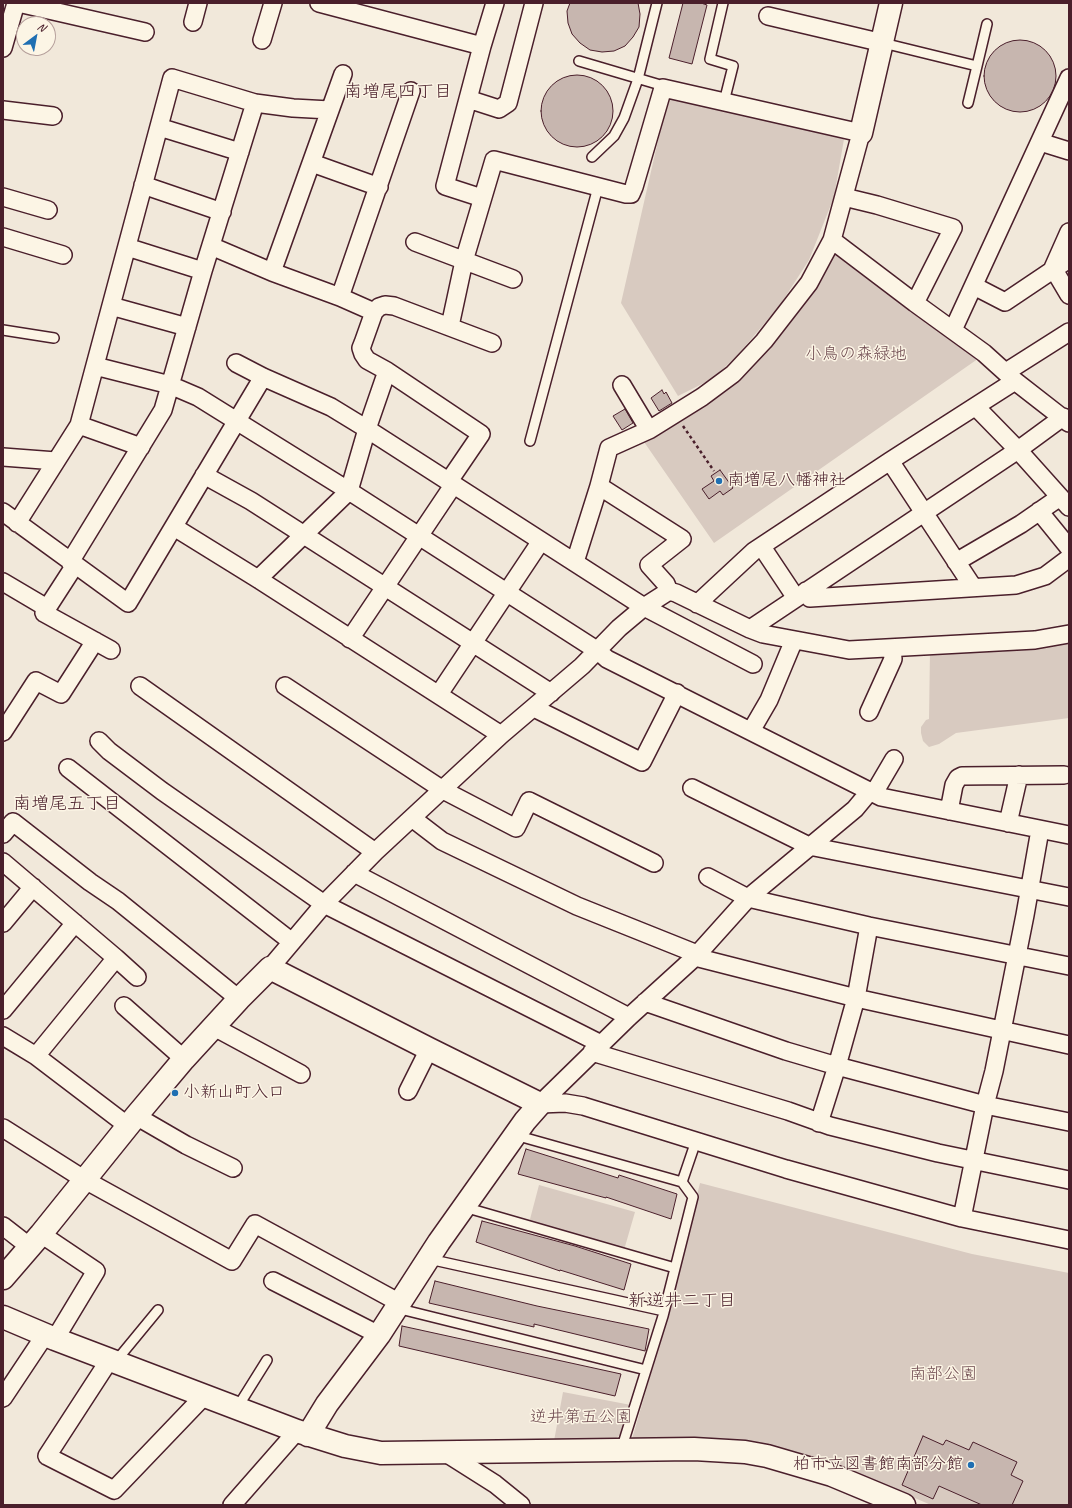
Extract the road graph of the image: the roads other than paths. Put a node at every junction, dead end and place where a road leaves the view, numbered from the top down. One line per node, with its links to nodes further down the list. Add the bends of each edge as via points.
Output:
1 (17, 3): 13 (street); 14 (street)
2 (198, 3): 11 (street)
3 (273, 3): 15 (street)
4 (319, 3): 17 (street)
5 (495, 3): 17 (street)
6 (534, 3): 25 (street, via 508,103 499,109)
7 (657, 3): 22 (lane)
8 (723, 3): 26 (lane, via 710,60 733,66)
9 (891, 3): 16 (street)
10 (768, 16): 16 (street)
11 (193, 22)
12 (987, 24): 19 (lane)
13 (145, 32)
14 (4, 40)
15 (262, 40)
16 (883, 43): 19 (lane); 34 (street)
17 (482, 46): 25 (street)
18 (579, 61): 22 (lane)
19 (977, 66): 28 (lane)
20 (343, 74): 31 (street)
21 (1069, 78): 29 (street)
22 (638, 79): 23 (lane, via 658,84); 38 (lane, via 620,128)
23 (663, 88): 26 (street); 42 (street, via 631,194)
24 (412, 90): 41 (street)
25 (468, 99): 44 (street, via 446,186)
26 (724, 102): 34 (street)
27 (255, 103): 31 (street); 33 (street, via 172,78); 37 (street)
28 (968, 104)
29 (1062, 109): 35 (street)
30 (3, 110): 32 (street)
31 (330, 110): 39 (street)
32 (53, 116)
33 (158, 127): 37 (street); 40 (street)
34 (861, 133): 45 (street)
35 (1040, 142): 36 (street); 61 (street)
36 (1069, 151)
37 (240, 152): 47 (street)
38 (592, 157)
39 (312, 162): 41 (street); 59 (street)
40 (143, 185): 47 (street); 53 (street)
41 (379, 187): 63 (street)
42 (598, 187): 44 (street, via 494,160); 87 (lane)
43 (3, 197): 46 (street)
44 (482, 198): 56 (street)
45 (844, 198): 50 (street); 64 (street, via 877,205 953,228)
46 (48, 210)
47 (222, 212): 52 (street)
48 (1069, 232): 57 (street)
49 (3, 237): 54 (street)
50 (832, 240): 64 (street); 86 (street, via 809,283 764,341 733,374)
51 (416, 242): 56 (street)
52 (211, 246): 58 (street); 59 (street)
53 (127, 247): 58 (street); 65 (street)
54 (63, 255)
55 (1069, 259): 57 (street)
56 (464, 261): 60 (street); 67 (street)
57 (1053, 268): 61 (street, via 1005,302); 62 (street)
58 (203, 271): 68 (street)
59 (272, 272): 63 (street)
60 (513, 279)
61 (974, 286): 70 (street)
62 (1069, 295)
63 (340, 297): 66 (street)
64 (915, 303): 70 (street)
65 (111, 306): 68 (street); 75 (street)
66 (374, 312): 67 (street, via 385,305 394,306); 76 (street, via 361,348 367,360)
67 (450, 326): 73 (street)
68 (187, 327): 79 (street)
69 (3, 330): 72 (lane)
70 (953, 330): 78 (street)
71 (1069, 332): 78 (street)
72 (54, 338)
73 (492, 343)
74 (236, 363): 77 (street)
75 (95, 366): 79 (street); 84 (street)
76 (387, 371): 85 (street); 94 (street, via 481,434)
77 (263, 377): 83 (street); 85 (street, via 332,407)
78 (1011, 377): 81 (street); 82 (street)
79 (170, 385): 83 (street, via 198,397); 88 (street, via 163,410)
80 (622, 386): 86 (street)
81 (976, 407): 89 (street); 92 (street)
82 (1065, 415): 89 (street)
83 (236, 421): 93 (street); 96 (street)
84 (79, 424): 88 (street); 91 (street)
85 (367, 429): 94 (street); 96 (street)
86 (649, 430): 95 (street, via 609,448)
87 (530, 442)
88 (141, 447): 111 (street)
89 (1018, 450): 97 (street); 100 (street)
90 (3, 457): 91 (street)
91 (56, 461): 101 (street)
92 (890, 461): 100 (street); 106 (street)
93 (204, 475): 102 (street); 103 (street)
94 (452, 483): 104 (street); 105 (street)
95 (599, 486): 109 (street); 116 (street, via 682,539 649,565 666,584)
96 (349, 491): 103 (street); 104 (street)
97 (1064, 502): 98 (street)
98 (1039, 511): 107 (street); 110 (street)
99 (3, 512): 101 (street)
100 (923, 512): 110 (street); 118 (street)
101 (17, 523): 111 (street)
102 (174, 527): 111 (street, via 128,603); 112 (street)
103 (304, 534): 112 (street); 114 (street)
104 (419, 536): 114 (street); 117 (street)
105 (541, 541): 109 (street); 117 (street)
106 (762, 546): 118 (street); 119 (street)
107 (1069, 548)
108 (1069, 558): 115 (street, via 1045,576 1016,586)
109 (575, 562): 120 (street)
110 (956, 562): 115 (street)
111 (73, 563): 121 (street)
112 (258, 580): 124 (street)
113 (3, 582): 121 (street)
114 (386, 586): 124 (street); 127 (street)
115 (972, 587): 118 (street, via 810,598)
116 (669, 592): 119 (street); 120 (street)
117 (507, 593): 127 (street); 130 (street)
118 (801, 595): 122 (street)
119 (698, 604): 122 (street)
120 (644, 607): 130 (street, via 619,628); 131 (street)
121 (47, 608): 126 (street, via 44,613)
122 (750, 629): 125 (street)
123 (1069, 634): 128 (street, via 1035,640)
124 (350, 639): 136 (street)
125 (794, 640): 128 (street, via 849,650); 139 (street, via 769,700)
126 (95, 641): 129 (street); 140 (street, via 61,694 36,681)
127 (474, 643): 134 (street); 136 (street)
128 (892, 648): 138 (street, via 893,659)
129 (111, 650)
130 (598, 651): 134 (street); 135 (street, via 607,659)
131 (753, 664)
132 (140, 686): 157 (street)
133 (285, 686): 148 (street)
134 (551, 693): 137 (street)
135 (677, 693): 137 (street, via 642,762); 139 (street)
136 (439, 694): 141 (street)
137 (534, 708): 141 (street)
138 (869, 712)
139 (752, 731): 149 (street)
140 (3, 732)
141 (501, 735): 148 (street)
142 (99, 741): 166 (street, via 109,751)
143 (894, 758): 149 (street)
144 (68, 768): 170 (street)
145 (1019, 775): 146 (street); 150 (street, via 958,778 954,785); 152 (street)
146 (1064, 775)
147 (692, 788): 156 (street)
148 (443, 790): 151 (street); 159 (street, via 516,828 529,802)
149 (872, 792): 150 (street, via 881,797); 156 (street)
150 (949, 811): 152 (street)
151 (412, 818): 157 (street); 171 (street, via 442,841 577,906)
152 (1008, 823): 153 (street)
153 (1040, 830): 155 (street); 163 (street)
154 (3, 834): 178 (street, via 13,822 118,901)
155 (1069, 835)
156 (809, 846): 163 (street); 165 (street)
157 (375, 852): 160 (street)
158 (3, 862): 162 (street)
159 (654, 863)
160 (354, 873): 166 (street); 182 (street)
161 (708, 877): 165 (street)
162 (33, 887): 167 (street); 168 (street)
163 (1029, 890): 164 (street); 172 (street)
164 (1069, 897)
165 (748, 898): 169 (street); 171 (street)
166 (324, 904): 170 (street); 187 (street)
167 (3, 923)
168 (75, 923): 173 (street); 181 (street)
169 (869, 926): 172 (street); 177 (street)
170 (292, 942): 175 (street)
171 (696, 956): 177 (street); 179 (street)
172 (1017, 956): 174 (street); 184 (street)
173 (116, 958): 176 (street); 189 (street)
174 (1069, 966)
175 (270, 968): 178 (street); 188 (street)
176 (137, 977)
177 (856, 998): 184 (street); 191 (street)
178 (239, 999): 183 (street)
179 (645, 1002): 182 (street); 191 (street)
180 (124, 1006): 190 (street)
181 (3, 1010)
182 (629, 1017): 187 (street)
183 (214, 1027): 190 (street); 192 (street)
184 (1002, 1030): 186 (street); 195 (street)
185 (3, 1036): 189 (street)
186 (1069, 1045)
187 (596, 1048): 194 (street); 198 (street)
188 (429, 1049): 193 (street); 194 (street)
189 (36, 1056): 196 (street)
190 (184, 1059): 196 (street)
191 (838, 1066): 195 (street); 198 (street)
192 (301, 1074)
193 (408, 1091)
194 (540, 1104): 200 (street); 201 (street, via 564,1103 583,1106)
195 (985, 1105): 197 (street); 202 (street)
196 (132, 1121): 203 (street); 204 (street)
197 (1069, 1122)
198 (819, 1123): 202 (street)
199 (3, 1128): 204 (street)
200 (515, 1135): 206 (lane); 207 (street)
201 (696, 1141): 206 (lane); 208 (street)
202 (973, 1161): 205 (street); 208 (street)
203 (233, 1168)
204 (85, 1180): 210 (street); 216 (street, via 232,1261 255,1224)
205 (1069, 1180)
206 (682, 1182): 213 (lane, via 693,1197)
207 (464, 1207): 212 (street); 213 (lane)
208 (962, 1218): 211 (street)
209 (3, 1226): 210 (street)
210 (36, 1240): 214 (street); 221 (street, via 96,1271)
211 (1069, 1240)
212 (428, 1258): 216 (street); 218 (lane)
213 (675, 1268): 218 (lane)
214 (3, 1278)
215 (273, 1281): 220 (street)
216 (398, 1305): 220 (street); 224 (lane)
217 (158, 1310): 222 (lane)
218 (664, 1311): 224 (lane)
219 (3, 1317): 221 (street)
220 (379, 1335): 228 (street)
221 (50, 1337): 222 (street); 226 (street)
222 (113, 1360): 225 (street); 225 (street, via 47,1456 114,1490)
223 (268, 1360): 227 (lane)
224 (646, 1370): 229 (lane)
225 (205, 1396): 227 (street)
226 (3, 1398)
227 (237, 1408): 228 (street)
228 (302, 1433): 230 (street, via 345,1446 381,1453); 231 (street)
229 (621, 1451): 230 (street); 233 (street, via 694,1449 767,1456 832,1475)
230 (446, 1453): 232 (street, via 495,1484)
231 (235, 1504)
232 (521, 1505)
233 (904, 1505)

